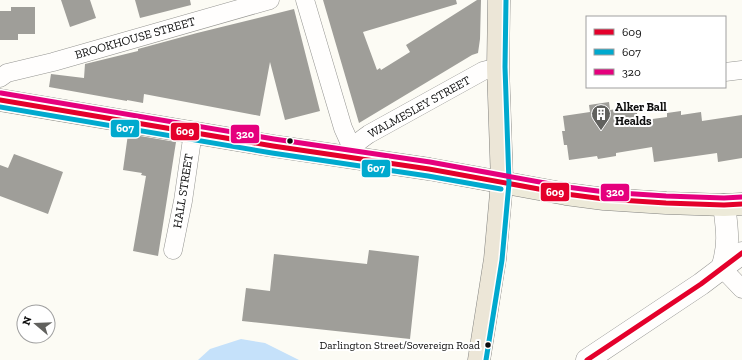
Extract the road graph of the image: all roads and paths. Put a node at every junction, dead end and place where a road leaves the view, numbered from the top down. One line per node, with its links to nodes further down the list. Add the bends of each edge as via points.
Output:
1 (270, 0): 7 (street, BROOKHOUSE STREET, via 6,74)
2 (305, 0): 10 (street)
3 (499, 0): 4 (highway)
4 (498, 68): 10 (street, WALMESLEY STREET, via 483,71 368,134 358,141); 11 (highway)
5 (742, 70): 6 (street)
6 (726, 72)
7 (0, 78)
8 (0, 100): 9 (main road)
9 (193, 132): 10 (main road); 13 (street, HALL STREET)
10 (350, 152): 11 (main road)
11 (502, 182): 12 (main road, via 604,199); 17 (highway, via 496,259)
12 (733, 204): 15 (street, via 727,255)
13 (173, 250)
14 (742, 253): 15 (street)
15 (722, 268): 16 (street); 18 (street)
16 (742, 289)
17 (479, 360)
18 (587, 360)

